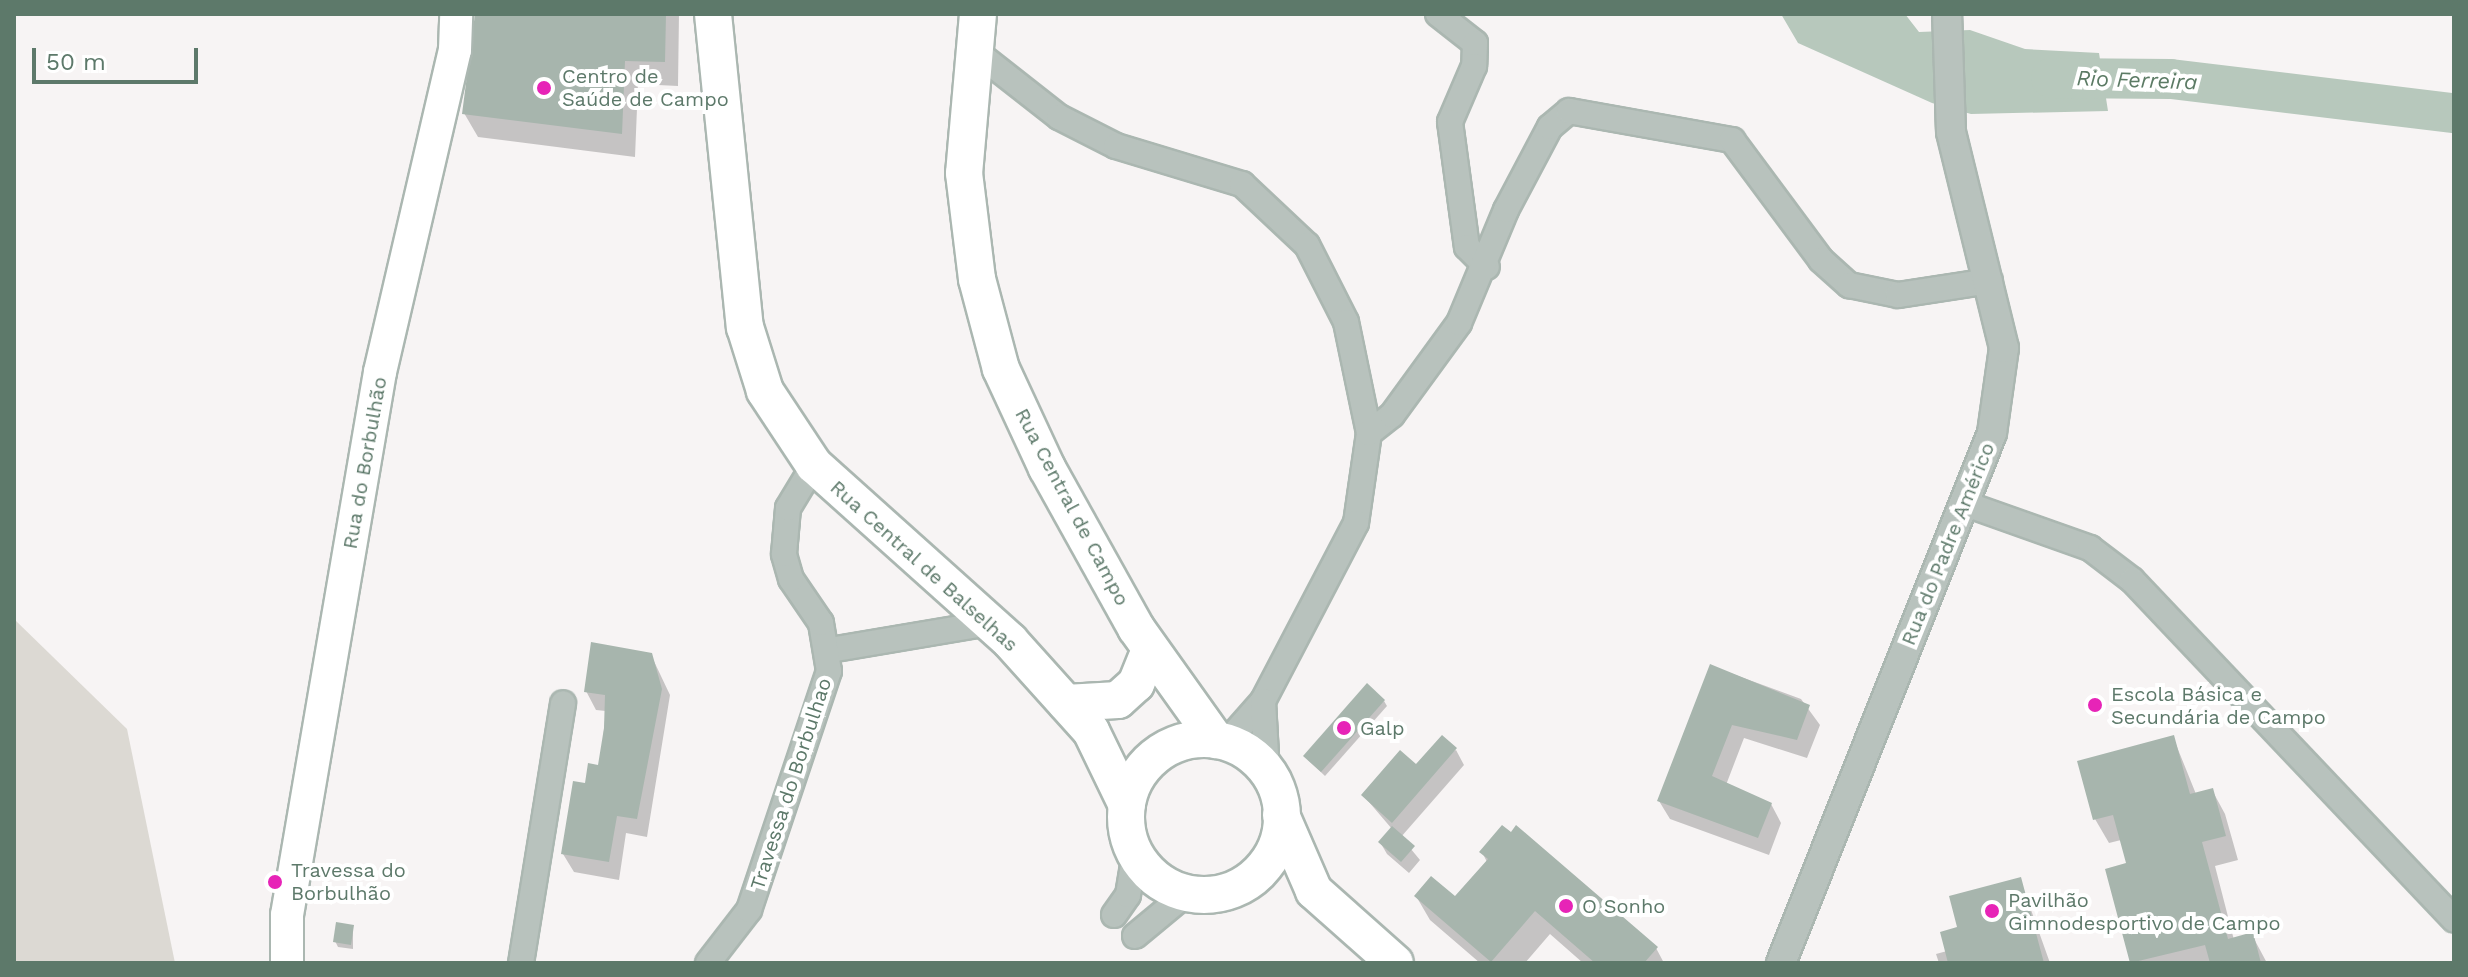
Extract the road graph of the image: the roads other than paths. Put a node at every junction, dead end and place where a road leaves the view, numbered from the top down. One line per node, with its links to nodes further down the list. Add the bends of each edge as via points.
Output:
1 (456, 14): 27 (main road, Rua do Borbulhão, via 455,50 380,372)
2 (713, 14): 9 (main road, Rua Central de Balselhas, via 745,327 765,391)
3 (1438, 14): 6 (street, via 1475,43 1474,66 1450,122 1467,247)
4 (1947, 14): 7 (street, Rua do Padre Américo, via 1951,132)
5 (974, 31): 8 (street, via 1088,132 1242,184 1307,245 1346,322); 12 (main road, Rua Central de Campo, via 967,213 1001,369)
6 (1487, 267): 7 (street, via 1506,210 1550,127 1569,111 1732,140 1821,260 1849,285 1898,295); 8 (street, via 1459,323 1392,415)
7 (1990, 281): 10 (street, Rua do Padre Américo, via 2004,348 1992,433)
8 (1369, 433): 14 (street, via 1356,523)
9 (814, 465): 11 (main road, Rua Central de Balselhas); 13 (street, Travessa do Borbulhao, via 788,508 784,554)
10 (1963, 503): 29 (street, via 2090,548 2132,580); 31 (street, Rua do Padre Américo)
11 (990, 623): 13 (street); 16 (main road, Rua Central de Balselhas)
12 (1141, 644): 16 (main road, via 1136,684 1118,700); 18 (main road, Rua Central de Campo); 19 (main road, Rua Central de Campo, via 1161,696)
13 (830, 650): 35 (street, Travessa do Borbulhao, via 749,910)
14 (1263, 701): 18 (street); 20 (street)
15 (563, 703): 34 (street)
16 (1066, 703): 17 (main road, Rua Central de Balselhas)
17 (1091, 731): 19 (main road, Rua Central de Balselhas); 21 (main road, Rua Central de Balselhas)
18 (1221, 741): 19 (main road); 20 (main road)
19 (1162, 751): 21 (main road, via 1137,776)
20 (1267, 772): 22 (main road)
21 (1127, 805): 23 (main road)
22 (1281, 815): 24 (main road, via 1271,856); 25 (main road)
23 (1135, 853): 26 (main road, via 1162,883); 28 (street, via 1128,895)
24 (1241, 886): 25 (main road); 26 (main road)
25 (1314, 891): 36 (main road)
26 (1187, 893): 30 (street)
27 (287, 915): 32 (main road, Rua do Borbulhão); 33 (main road)
28 (1114, 915)
29 (2454, 919)
30 (1135, 936)
31 (1786, 961)
32 (287, 963)
33 (306, 963)
34 (521, 963)
35 (708, 963)
36 (1395, 963)

